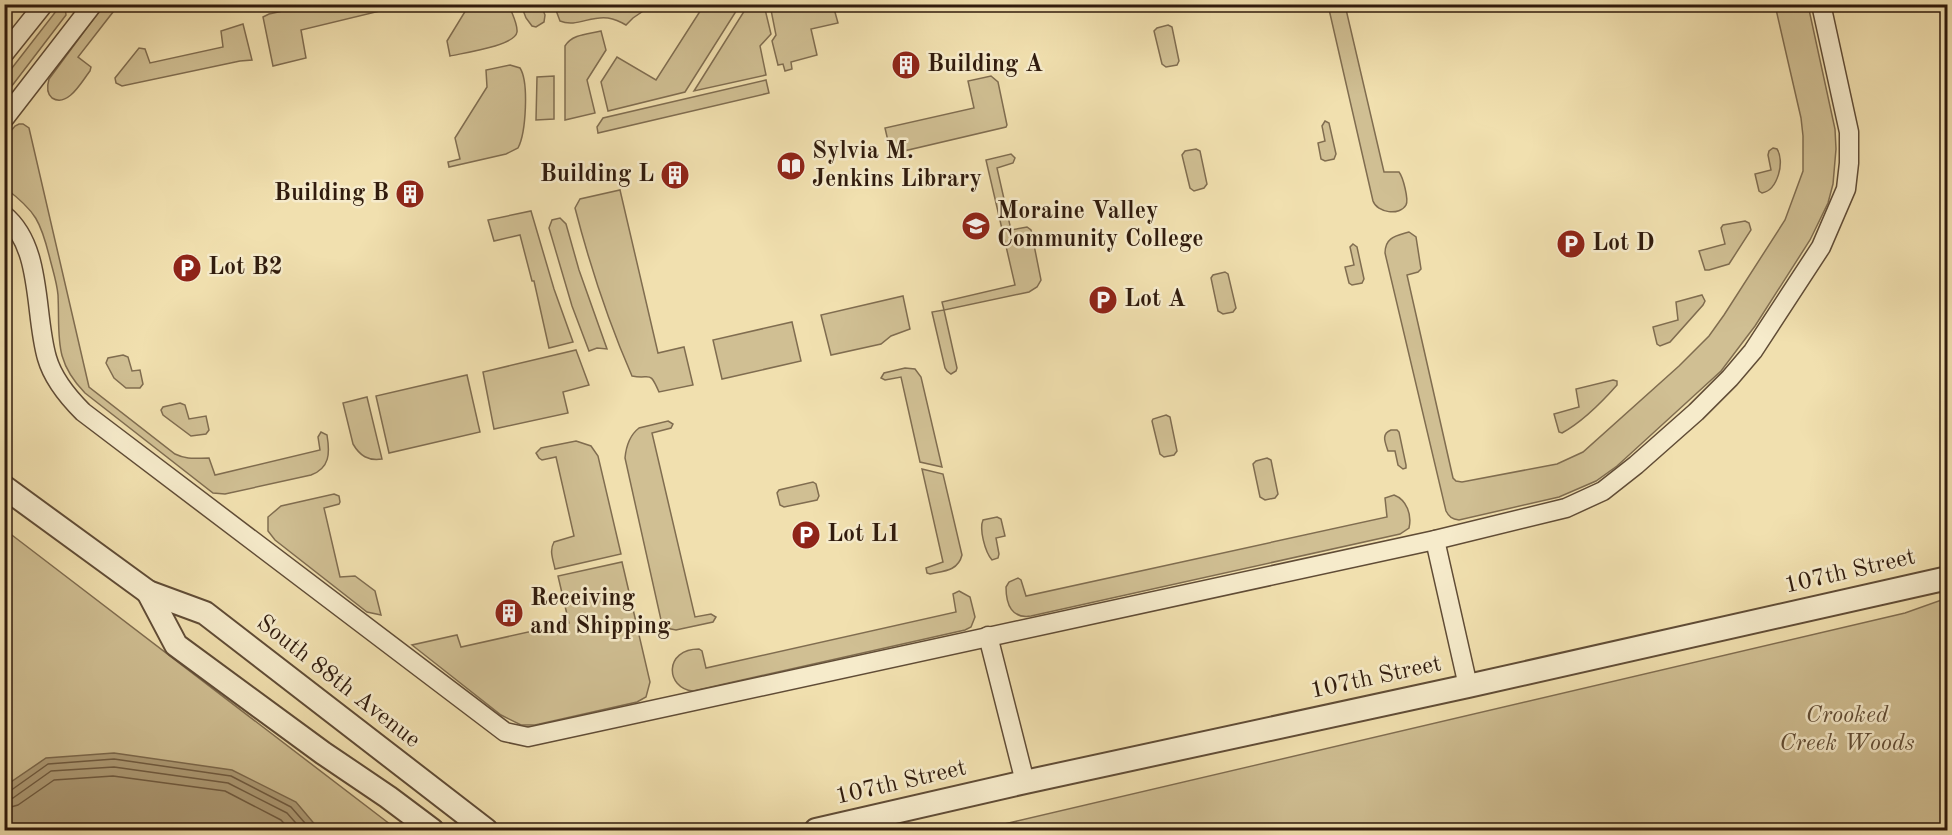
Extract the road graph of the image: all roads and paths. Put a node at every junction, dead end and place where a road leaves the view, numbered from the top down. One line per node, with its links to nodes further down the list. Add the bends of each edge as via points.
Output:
1 (44, 4): 6 (street)
2 (78, 4): 5 (street)
3 (93, 4): 5 (street)
4 (1821, 4): 10 (street, via 1849,132 1846,189 1821,247 1753,351 1696,412 1603,491 1566,508)
5 (66, 38): 7 (street)
6 (4, 54)
7 (4, 118)
8 (4, 215): 13 (street, via 26,246 43,345 71,400 505,732 528,737)
9 (4, 487): 12 (street, South 88th Avenue)
10 (1435, 540): 13 (street); 14 (street)
11 (1947, 578): 14 (street, 107th Street)
12 (148, 592): 16 (street, South 88th Avenue, via 176,645); 19 (street, South 88th Avenue, via 205,613)
13 (988, 636): 15 (street)
14 (1468, 686): 15 (street, 107th Street)
15 (1025, 782): 20 (street, 107th Street)
16 (388, 797): 17 (street); 18 (street, South 88th Avenue)
17 (411, 831)
18 (432, 831)
19 (486, 831)
20 (816, 831)

